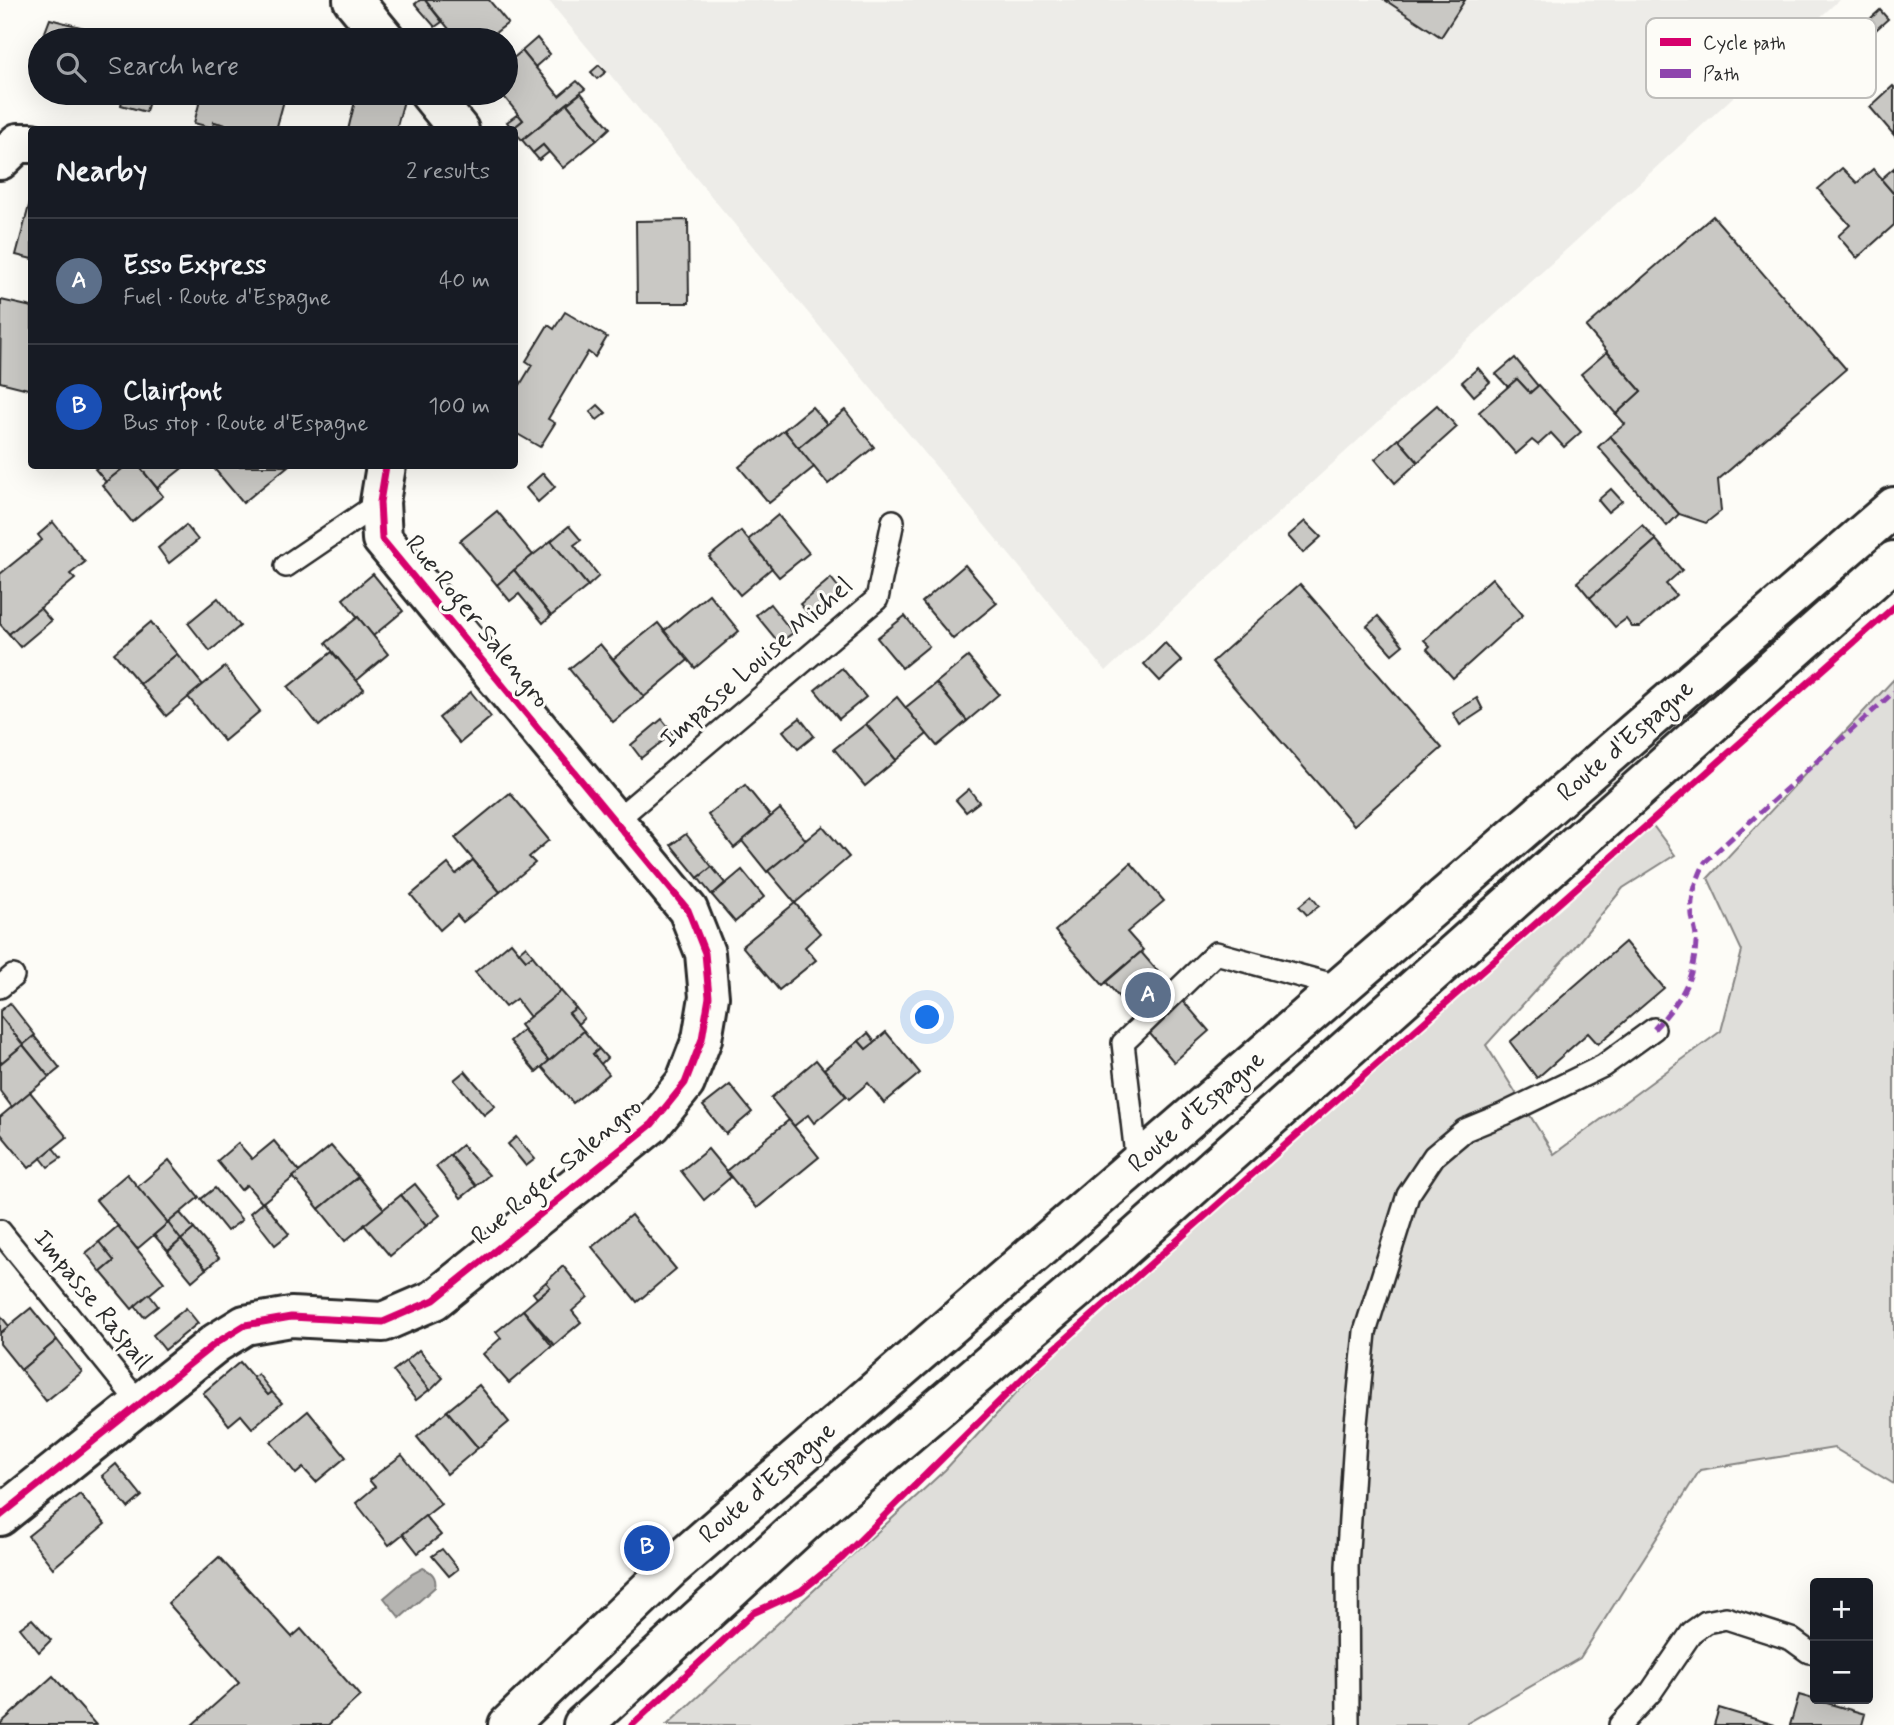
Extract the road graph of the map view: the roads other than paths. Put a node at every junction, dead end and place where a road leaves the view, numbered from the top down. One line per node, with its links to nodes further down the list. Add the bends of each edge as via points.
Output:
1 (353, 0): 2 (main road)
2 (376, 28)
3 (439, 105): 4 (main road)
4 (456, 126)
5 (28, 143): 6 (main road, via 18,143)
6 (0, 160)
7 (386, 469): 8 (main road, Rue Roger Salengro)
8 (380, 502): 12 (lane); 13 (main road, Rue Roger Salengro, via 382,539)
9 (1894, 507): 14 (main road, Route d'Espagne)
10 (893, 521): 13 (lane, Impasse Louise Michel, via 877,598)
11 (1894, 561): 22 (main road, Route d'Espagne, via 1099,1270 809,1518)
12 (286, 566)
13 (614, 822): 18 (main road, Rue Roger Salengro, via 688,910 705,953 709,997 702,1039 685,1083 653,1124 434,1300 383,1322 291,1317 246,1325)
14 (1341, 987): 16 (main road, Route d'Espagne); 16 (lane, via 1216,953 1123,1043)
15 (1654, 1029): 23 (lane, via 1603,1066 1465,1130 1434,1156 1408,1195 1365,1332 1347,1566)
16 (1136, 1164): 21 (main road, Route d'Espagne, via 670,1569)
17 (0, 1231): 18 (lane, Impasse Raspail)
18 (140, 1404): 19 (main road, Rue Roger Salengro)
19 (0, 1516)
20 (1809, 1652): 24 (lane, via 1791,1639 1726,1618 1706,1622 1692,1632 1651,1692)
21 (508, 1725)
22 (583, 1725)
23 (1348, 1725)
24 (1620, 1725)

